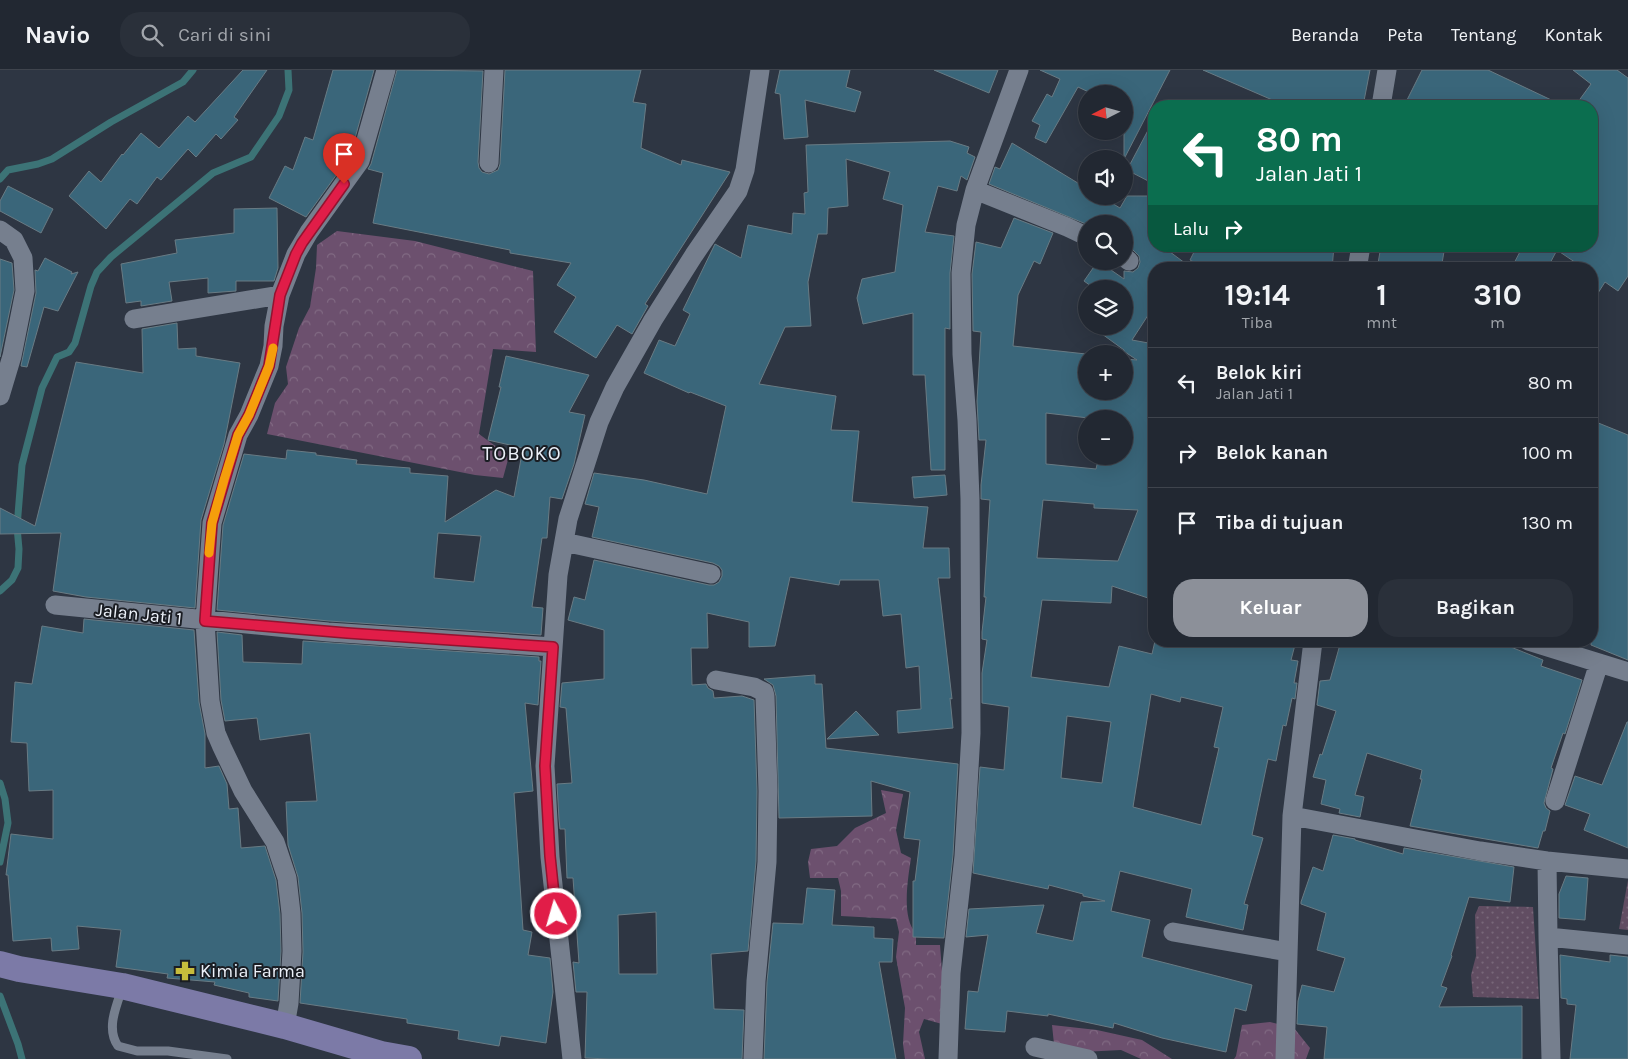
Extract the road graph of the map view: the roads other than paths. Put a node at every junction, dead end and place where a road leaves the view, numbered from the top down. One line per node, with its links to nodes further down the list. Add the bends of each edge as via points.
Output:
1 (386, 70): 11 (street, via 360,161 309,232 296,254)
2 (494, 70): 7 (street)
3 (760, 70): 14 (street, via 745,170 738,191 653,320 615,387 599,422 568,519)
4 (1019, 70): 8 (street)
5 (1387, 70): 6 (street)
6 (1382, 100)
7 (489, 163)
8 (975, 190): 10 (street); 40 (street, via 966,225 961,273 970,498 971,733 964,856 951,973)
9 (0, 230): 13 (street, via 14,240 23,258 25,291)
10 (1078, 232)
11 (280, 295): 12 (street); 17 (street, via 269,366 238,435 212,523)
12 (134, 319)
13 (0, 396)
14 (564, 542): 15 (street); 18 (street, via 558,575)
15 (711, 574)
16 (55, 605): 17 (street, Jalan Jati 1)
17 (205, 621): 18 (street, Jalan Jati 1); 34 (street, via 207,679 216,733 243,791 275,842 286,878 292,951)
18 (553, 647): 38 (street, via 545,766 550,856)
19 (1312, 647): 25 (street)
20 (1547, 647): 21 (street)
21 (1599, 663): 22 (street); 24 (street)
22 (1628, 672)
23 (716, 680): 39 (street, via 754,687 765,696 767,862 756,981)
24 (1556, 800)
25 (1292, 816): 26 (street); 31 (street)
26 (1547, 861): 27 (street); 29 (street)
27 (1628, 869)
28 (1172, 932): 31 (street)
29 (1548, 937): 30 (street); 43 (street)
30 (1628, 945)
31 (1288, 952): 42 (street)
32 (10, 967): 33 (street)
33 (122, 986): 34 (street); 36 (lane, via 112,1032 118,1046)
34 (285, 1026): 37 (street)
35 (1035, 1047): 41 (street)
36 (227, 1059)
37 (409, 1059)
38 (572, 1059)
39 (753, 1059)
40 (948, 1059)
41 (1088, 1059)
42 (1285, 1059)
43 (1551, 1059)

